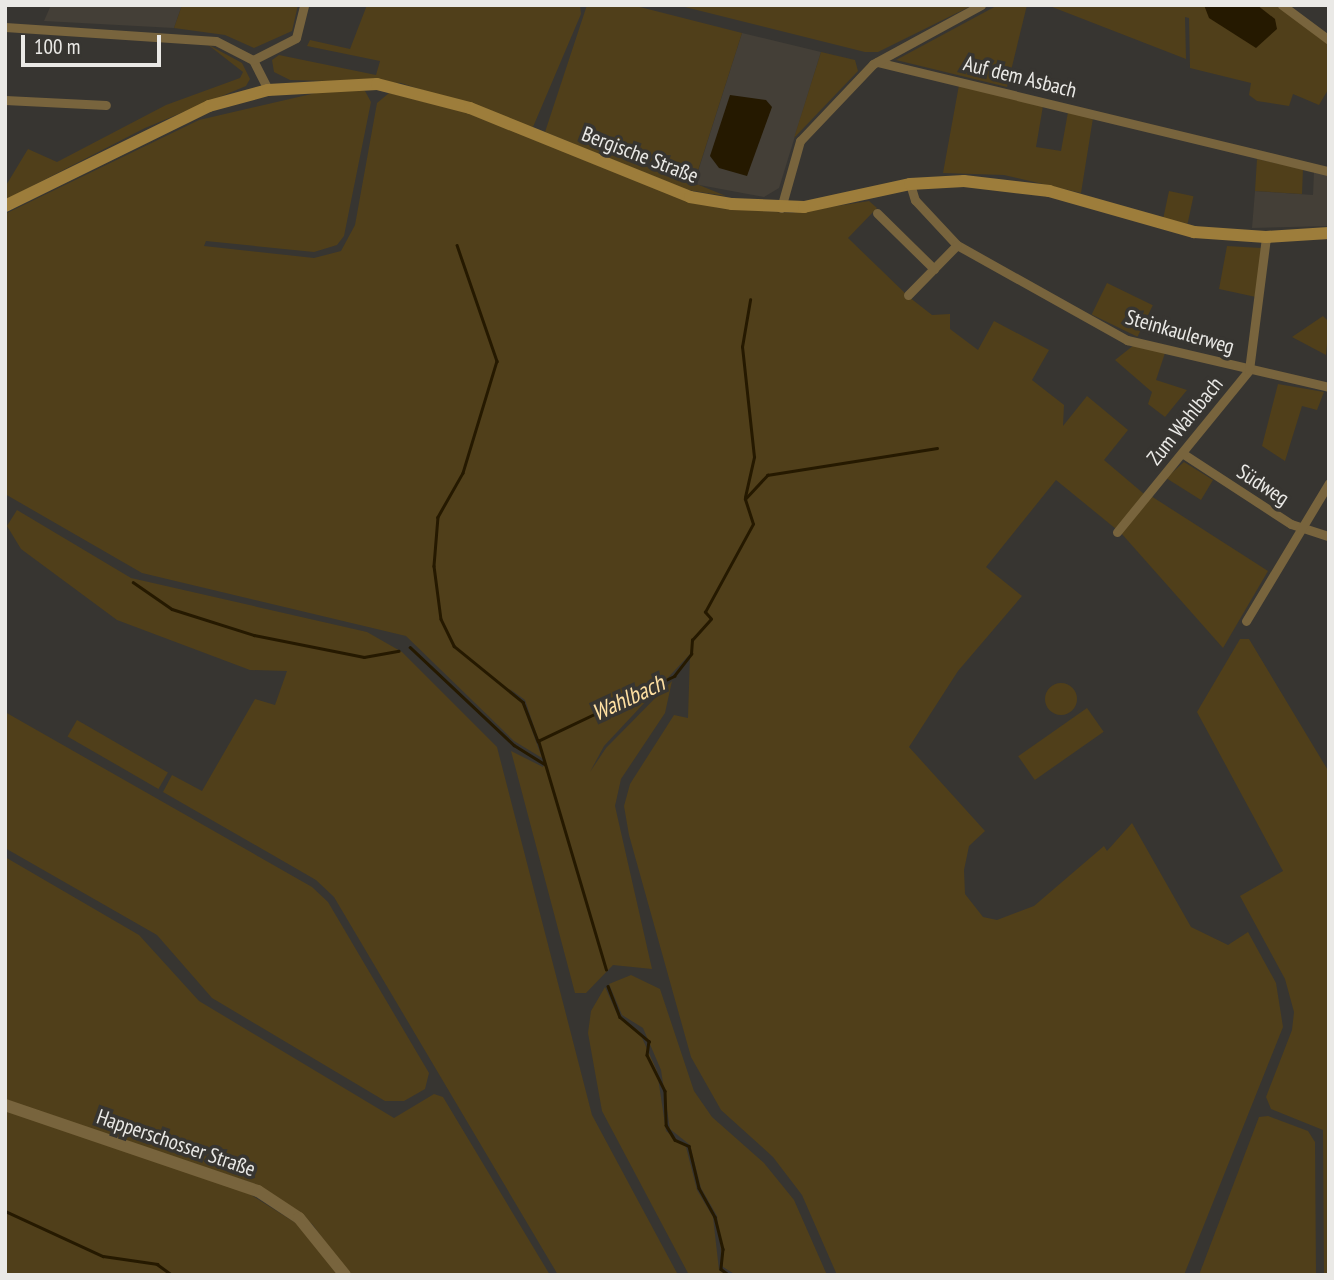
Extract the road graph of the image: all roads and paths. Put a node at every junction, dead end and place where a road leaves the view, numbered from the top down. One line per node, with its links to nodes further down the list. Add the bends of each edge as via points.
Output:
1 (304, 5): 6 (street, via 296,38)
2 (981, 5): 7 (street)
3 (1282, 5): 5 (street)
4 (5, 27): 6 (street, via 216,41)
5 (1329, 40)
6 (253, 60): 8 (street)
7 (877, 62): 11 (street, Auf dem Asbach); 14 (street, via 800,141)
8 (268, 90): 13 (main road, Bergische Straße, via 197,111); 14 (main road, Bergische Straße, via 377,84 412,91 470,108 690,197)
9 (5, 100): 10 (street)
10 (106, 105)
11 (1329, 171)
12 (910, 184): 14 (main road, Bergische Straße); 17 (main road, Bergische Straße, via 1006,183 1171,228); 18 (street, Steinkaulerweg, via 915,200)
13 (5, 206)
14 (781, 208)
15 (877, 213): 19 (street)
16 (1329, 233): 17 (main road, Bergische Straße)
17 (1266, 237): 21 (street, Zum Wahlbach)
18 (957, 245): 19 (street); 21 (street, Steinkaulerweg, via 1127,340)
19 (934, 269): 20 (street)
20 (908, 295)
21 (1249, 370): 22 (street, Steinkaulerweg); 23 (street, Zum Wahlbach)
22 (1329, 387)
23 (1182, 453): 25 (street, Südweg); 26 (street, Zum Wahlbach)
24 (1329, 484): 25 (street)
25 (1302, 529): 27 (street, Südweg); 28 (street)
26 (1117, 532)
27 (1329, 537)
28 (1246, 621)
29 (5, 1105): 30 (street, Happerschosser Straße, via 258,1191 299,1218)
30 (345, 1275)

